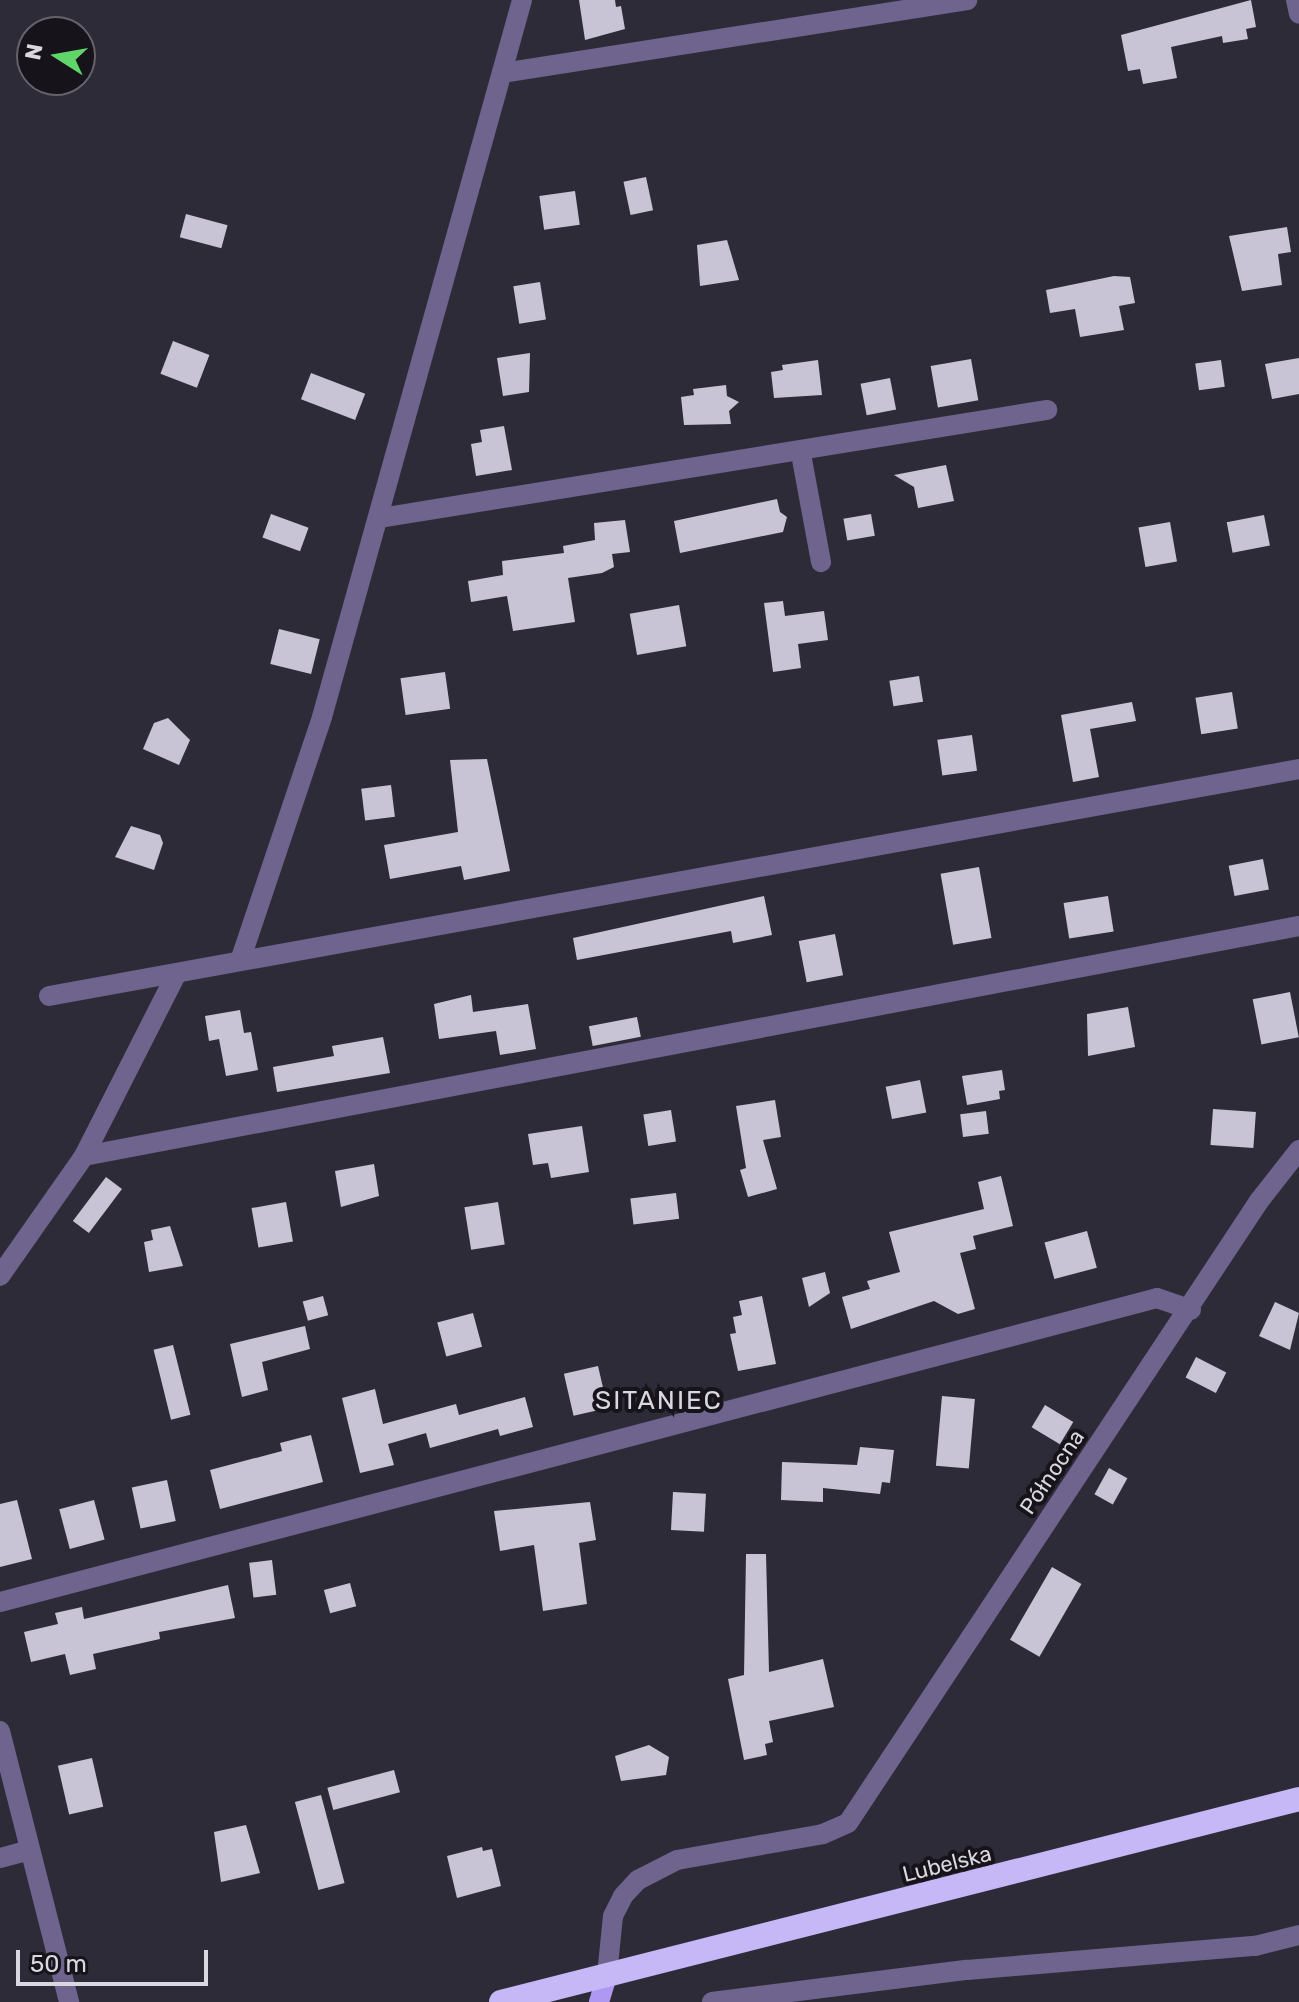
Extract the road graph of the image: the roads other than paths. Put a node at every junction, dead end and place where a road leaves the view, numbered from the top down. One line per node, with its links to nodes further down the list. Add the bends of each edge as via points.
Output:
1 (522, 0): 5 (street)
2 (967, 0): 5 (street)
3 (1296, 0): 4 (street)
4 (1299, 14)
5 (502, 73): 8 (street)
6 (1047, 410): 7 (street)
7 (801, 454): 8 (street); 9 (street)
8 (380, 518): 12 (street, via 312,750)
9 (821, 562)
10 (1299, 769): 12 (street)
11 (1299, 926): 16 (street)
12 (240, 961): 13 (street)
13 (177, 973): 14 (street); 16 (street)
14 (49, 996)
15 (1299, 1150): 18 (street, Północna, via 1259,1201)
16 (84, 1156): 17 (street)
17 (0, 1276)
18 (1191, 1310): 19 (street, via 1157,1298); 25 (street, Północna, via 848,1823 823,1834 677,1860 649,1873 617,1905)
19 (0, 1602)
20 (0, 1731): 22 (street)
21 (1299, 1799): 25 (highway, Lubelska)
22 (30, 1850): 23 (street); 26 (street)
23 (0, 1858)
24 (1299, 1935): 29 (street, via 1255,1946 967,1970)
25 (607, 1975): 27 (highway, Lubelska); 28 (main road)
26 (69, 2002)
27 (501, 2002)
28 (599, 2002)
29 (712, 2002)

